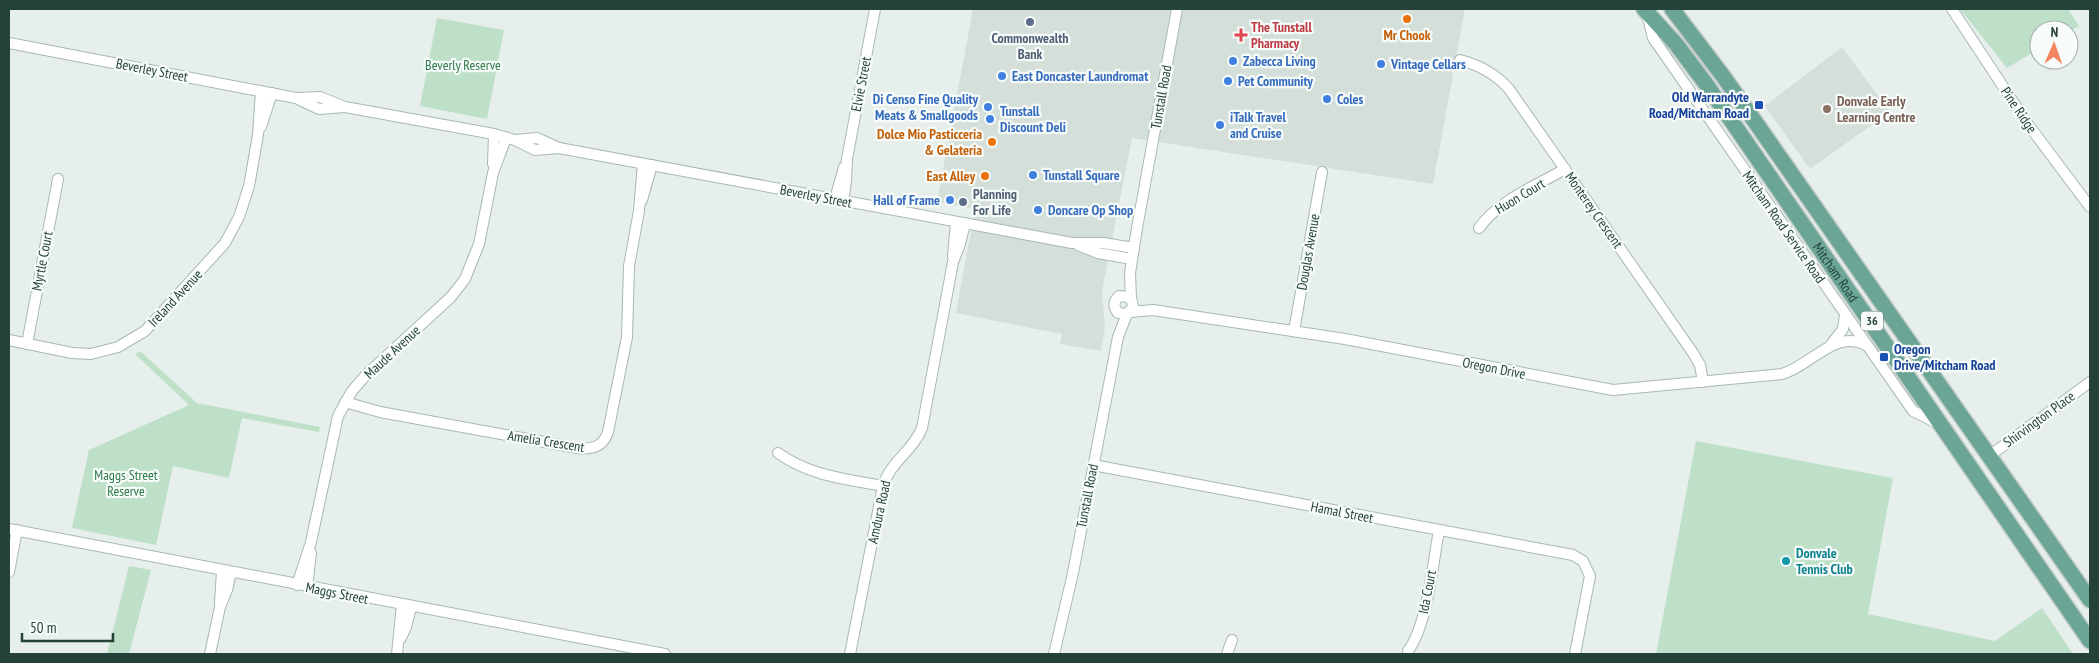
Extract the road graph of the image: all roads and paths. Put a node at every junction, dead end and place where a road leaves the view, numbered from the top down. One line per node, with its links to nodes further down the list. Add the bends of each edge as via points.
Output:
1 (875, 9): 16 (street, Elvie Street)
2 (1177, 9): 21 (street, Tunstall Road)
3 (1672, 9): 41 (main road, Mitcham Road / 36, via 1728,83)
4 (1952, 9): 17 (street, Pine Ridge, via 2027,123)
5 (1645, 10): 29 (street, Mitcham Road Service Road, via 1653,38); 39 (main road, Mitcham Road / 36, via 1706,84)
6 (9, 43): 8 (street, Beverley Street)
7 (1460, 60): 12 (street, Monterey Crescent, via 1480,67 1504,83)
8 (267, 92): 9 (street, Beverley Street, via 296,98 319,109 345,107); 33 (street, Ireland Avenue, via 245,200 231,232 217,252 144,331 128,343 101,353 80,354)
9 (494, 134): 10 (street, Beverley Street); 14 (street, Maude Avenue)
10 (511, 139): 11 (street, Beverley Street, via 535,150 559,148); 14 (street, Maude Avenue)
11 (647, 165): 16 (street, Beverley Street); 38 (street, Amelia Crescent, via 629,266 627,337 608,432 598,446 577,448 380,412)
12 (1565, 169): 19 (street, Huon Court, via 1502,205); 36 (street, Monterey Crescent, via 1693,352 1700,365)
13 (1322, 172): 30 (street, Douglas Avenue)
14 (493, 173): 38 (street, Maude Avenue, via 479,244 465,279 446,302 366,375)
15 (58, 179): 33 (street, Myrtle Court)
16 (839, 200): 18 (street, Beverley Street)
17 (2090, 207)
18 (961, 222): 20 (street, Beverley Street); 43 (street, Amdura Road, via 953,243 953,262 922,428 916,440 888,472)
19 (1479, 228)
20 (1072, 243): 21 (street, Beverley Street); 22 (street, Beverley Street, via 1098,253)
21 (1134, 248): 22 (street, Tunstall Road)
22 (1132, 259): 23 (street, Tunstall Road)
23 (1130, 273): 24 (street, Tunstall Road); 25 (street, Tunstall Road)
24 (1119, 296): 25 (street); 26 (street, via 1114,303)
25 (1131, 300): 27 (street, Oregon Drive); 28 (street, via 1133,307)
26 (1116, 310): 28 (street, via 1121,314); 31 (street, Tunstall Road)
27 (1153, 310): 28 (street, Oregon Drive); 30 (street, Oregon Drive)
28 (1128, 313): 31 (street, Tunstall Road)
29 (1845, 315): 34 (street, Mitcham Road Service Road); 35 (street, Oregon Drive, via 1843,329)
30 (1294, 331): 36 (street, Oregon Drive, via 1606,389)
31 (1118, 337): 42 (street, Tunstall Road)
32 (9, 340): 33 (street, Ireland Avenue)
33 (27, 344)
34 (1866, 345): 35 (street, Oregon Drive, via 1850,340); 39 (street, Mitcham Road Service Road, via 1913,411)
35 (1829, 346): 36 (street, Oregon Drive, via 1794,370 1782,374)
36 (1703, 382)
37 (2090, 382): 41 (street, Shirvington Place)
38 (345, 402): 48 (street, Maude Avenue, via 335,426)
39 (1942, 425): 52 (main road, Mitcham Road / 36)
40 (778, 452): 43 (street, via 817,474)
41 (1988, 457): 49 (main road, Mitcham Road / 36)
42 (1093, 465): 45 (street, Hamal Street); 58 (street, Tunstall Road)
43 (883, 486): 57 (street, Amdura Road)
44 (13, 530): 46 (street); 47 (street, Maggs Street)
45 (1439, 530): 53 (street, Ida Court, via 1421,626); 60 (street, Hamal Street, via 1573,555 1583,561 1589,582)
46 (9, 572)
47 (227, 572): 48 (street, Maggs Street); 54 (street, via 220,588 220,606)
48 (302, 586): 50 (street, Maggs Street)
49 (2090, 600)
50 (407, 606): 55 (street, via 399,624); 56 (street, Maggs Street)
51 (1232, 640): 59 (street)
52 (2090, 641)
53 (1408, 651)
54 (210, 654)
55 (397, 654)
56 (666, 654)
57 (850, 654)
58 (1054, 654)
59 (1227, 654)
60 (1575, 654)

